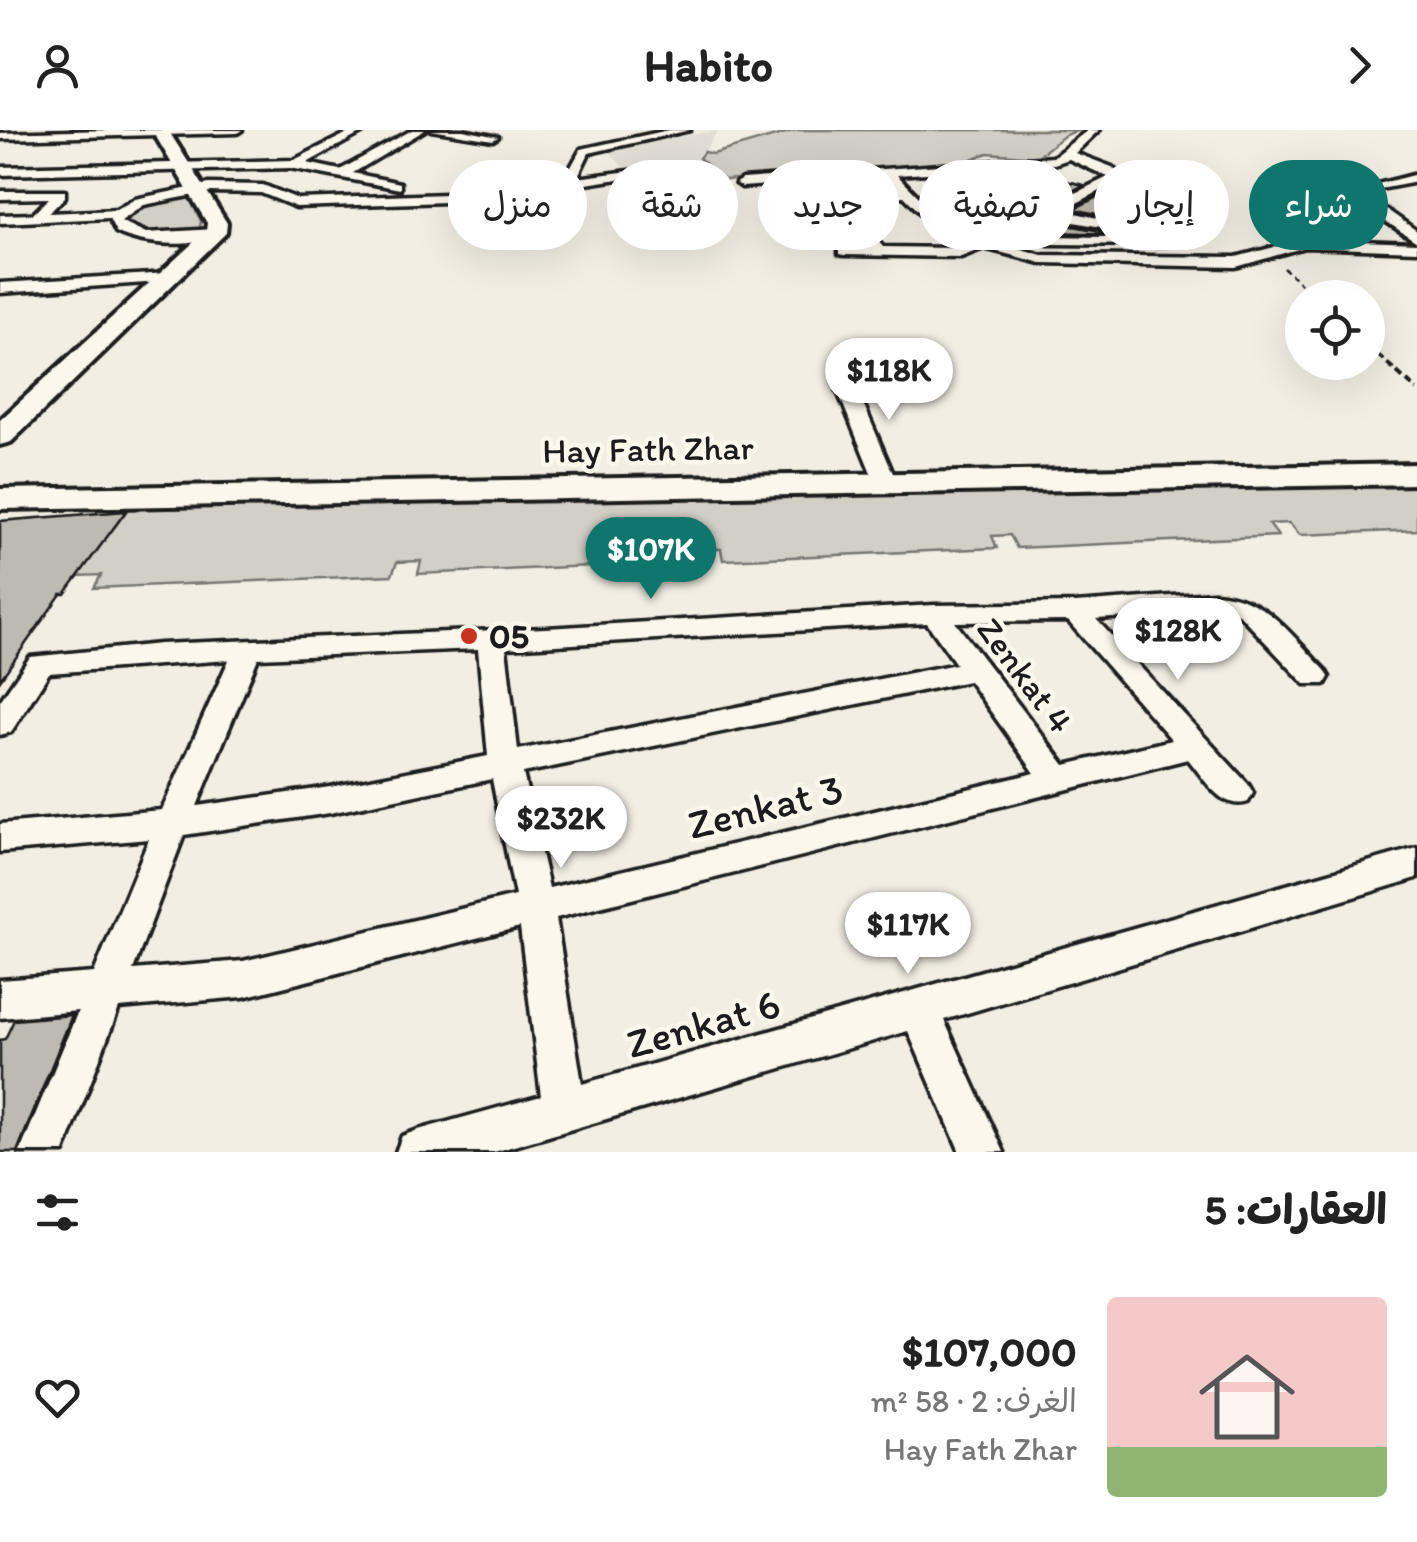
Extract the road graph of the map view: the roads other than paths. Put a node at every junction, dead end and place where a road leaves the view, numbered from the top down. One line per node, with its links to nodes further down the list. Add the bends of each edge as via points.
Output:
1 (191, 130): 2 (street); 8 (street)
2 (237, 130)
3 (362, 130): 21 (street)
4 (420, 130): 27 (street)
5 (436, 130): 12 (street)
6 (685, 130): 10 (street)
7 (1094, 130): 16 (street)
8 (161, 131): 9 (street); 22 (street)
9 (108, 132): 11 (street); 15 (street)
10 (663, 132): 19 (street, via 585,151)
11 (22, 133): 13 (street); 14 (street)
12 (493, 133)
13 (0, 136)
14 (0, 148): 15 (street)
15 (84, 148): 25 (street, via 103,148)
16 (1068, 154): 20 (street); 24 (street)
17 (26, 157): 23 (street)
18 (69, 158): 26 (street)
19 (580, 160)
20 (1047, 160)
21 (295, 164): 22 (street); 27 (street); 34 (street)
22 (181, 165): 25 (street); 35 (street)
23 (4, 166): 26 (street)
24 (1094, 166)
25 (104, 167): 26 (street)
26 (54, 169)
27 (344, 173): 29 (street)
28 (1417, 178): 39 (street, via 1387,184)
29 (376, 180): 33 (street); 38 (street)
30 (758, 182): 31 (street)
31 (742, 183)
32 (899, 184): 36 (street)
33 (396, 186)
34 (254, 188): 35 (street); 38 (street)
35 (198, 189): 41 (street); 45 (street, via 217,223)
36 (907, 192): 54 (street, via 829,199); 55 (street)
37 (0, 195): 43 (street, via 60,194)
38 (280, 196): 40 (street, via 296,203)
39 (1417, 197)
40 (448, 198)
41 (119, 214): 43 (street); 45 (street, via 118,228 138,236)
42 (1388, 217): 46 (street)
43 (37, 218): 44 (street)
44 (0, 219)
45 (216, 234): 57 (street)
46 (1417, 238)
47 (1388, 246): 48 (street)
48 (1417, 247)
49 (970, 250): 55 (street)
50 (1007, 250): 56 (street, via 1041,259)
51 (1210, 250): 56 (street)
52 (1280, 250): 56 (street)
53 (844, 251): 54 (street)
54 (879, 252): 55 (street)
55 (966, 252)
56 (1254, 261)
57 (170, 278): 58 (street); 60 (street)
58 (0, 288)
59 (844, 382): 62 (street)
60 (0, 436)
61 (1417, 474): 62 (street, Hay Fath Zhar)
62 (887, 484): 63 (street, Hay Fath Zhar)
63 (0, 499)
64 (1075, 612): 65 (street); 69 (street, via 1236,603); 71 (street)
65 (934, 614): 66 (street); 68 (street, Zenkat 4)
66 (491, 639): 67 (street); 72 (street)
67 (247, 650): 70 (street, via 40,664); 75 (street)
68 (974, 670): 72 (street); 73 (street, Zenkat 4)
69 (1315, 676)
70 (0, 724)
71 (1196, 746): 73 (street, Zenkat 3); 74 (street)
72 (505, 763): 75 (street, via 330,800); 78 (street)
73 (1057, 779): 78 (street, Zenkat 3)
74 (1237, 793)
75 (172, 823): 76 (street); 79 (street)
76 (0, 838)
77 (1410, 872): 81 (street, Zenkat 6)
78 (536, 909): 79 (street, Zenkat 3, via 243,980); 82 (street)
79 (109, 990): 80 (street, Zenkat 3); 83 (street)
80 (0, 999)
81 (920, 1010): 82 (street, Zenkat 6); 85 (street)
82 (565, 1112): 84 (street, Zenkat 6)
83 (42, 1152)
84 (418, 1152)
85 (982, 1152)

